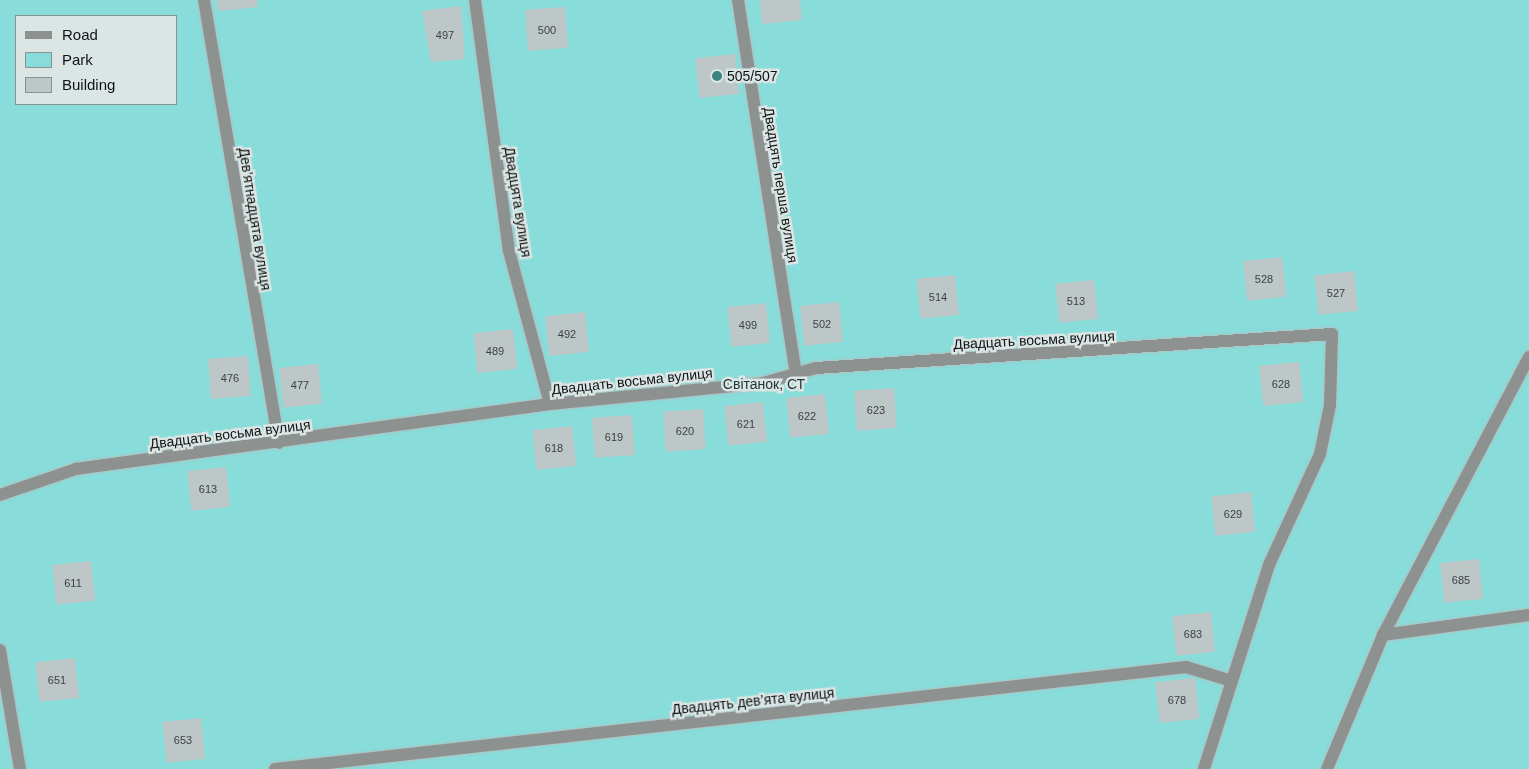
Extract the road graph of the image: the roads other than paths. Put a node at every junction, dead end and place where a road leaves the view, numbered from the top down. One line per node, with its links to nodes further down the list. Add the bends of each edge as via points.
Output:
1 (204, 0): 7 (street, Дев’ятнадцята вулиця)
2 (475, 0): 6 (street, Двадцята вулиця, via 509,251)
3 (738, 0): 5 (street, Двадцять перша вулиця)
4 (1529, 357): 10 (street)
5 (796, 374): 6 (street, Двадцать восьма вулиця, via 763,383); 12 (street, Двадцать восьма вулиця, via 816,368 1332,334 1330,405 1320,454 1269,565)
6 (550, 404): 7 (street, Двадцать восьма вулиця)
7 (280, 443): 8 (street, Двадцать восьма вулиця, via 76,469)
8 (0, 494)
9 (1529, 615): 10 (street)
10 (1383, 634): 16 (street)
11 (0, 650): 13 (street)
12 (1232, 681): 14 (street, Двадцять дев’ята вулиця, via 1186,667); 15 (street)
13 (20, 769)
14 (275, 769)
15 (1204, 769)
16 (1327, 769)

